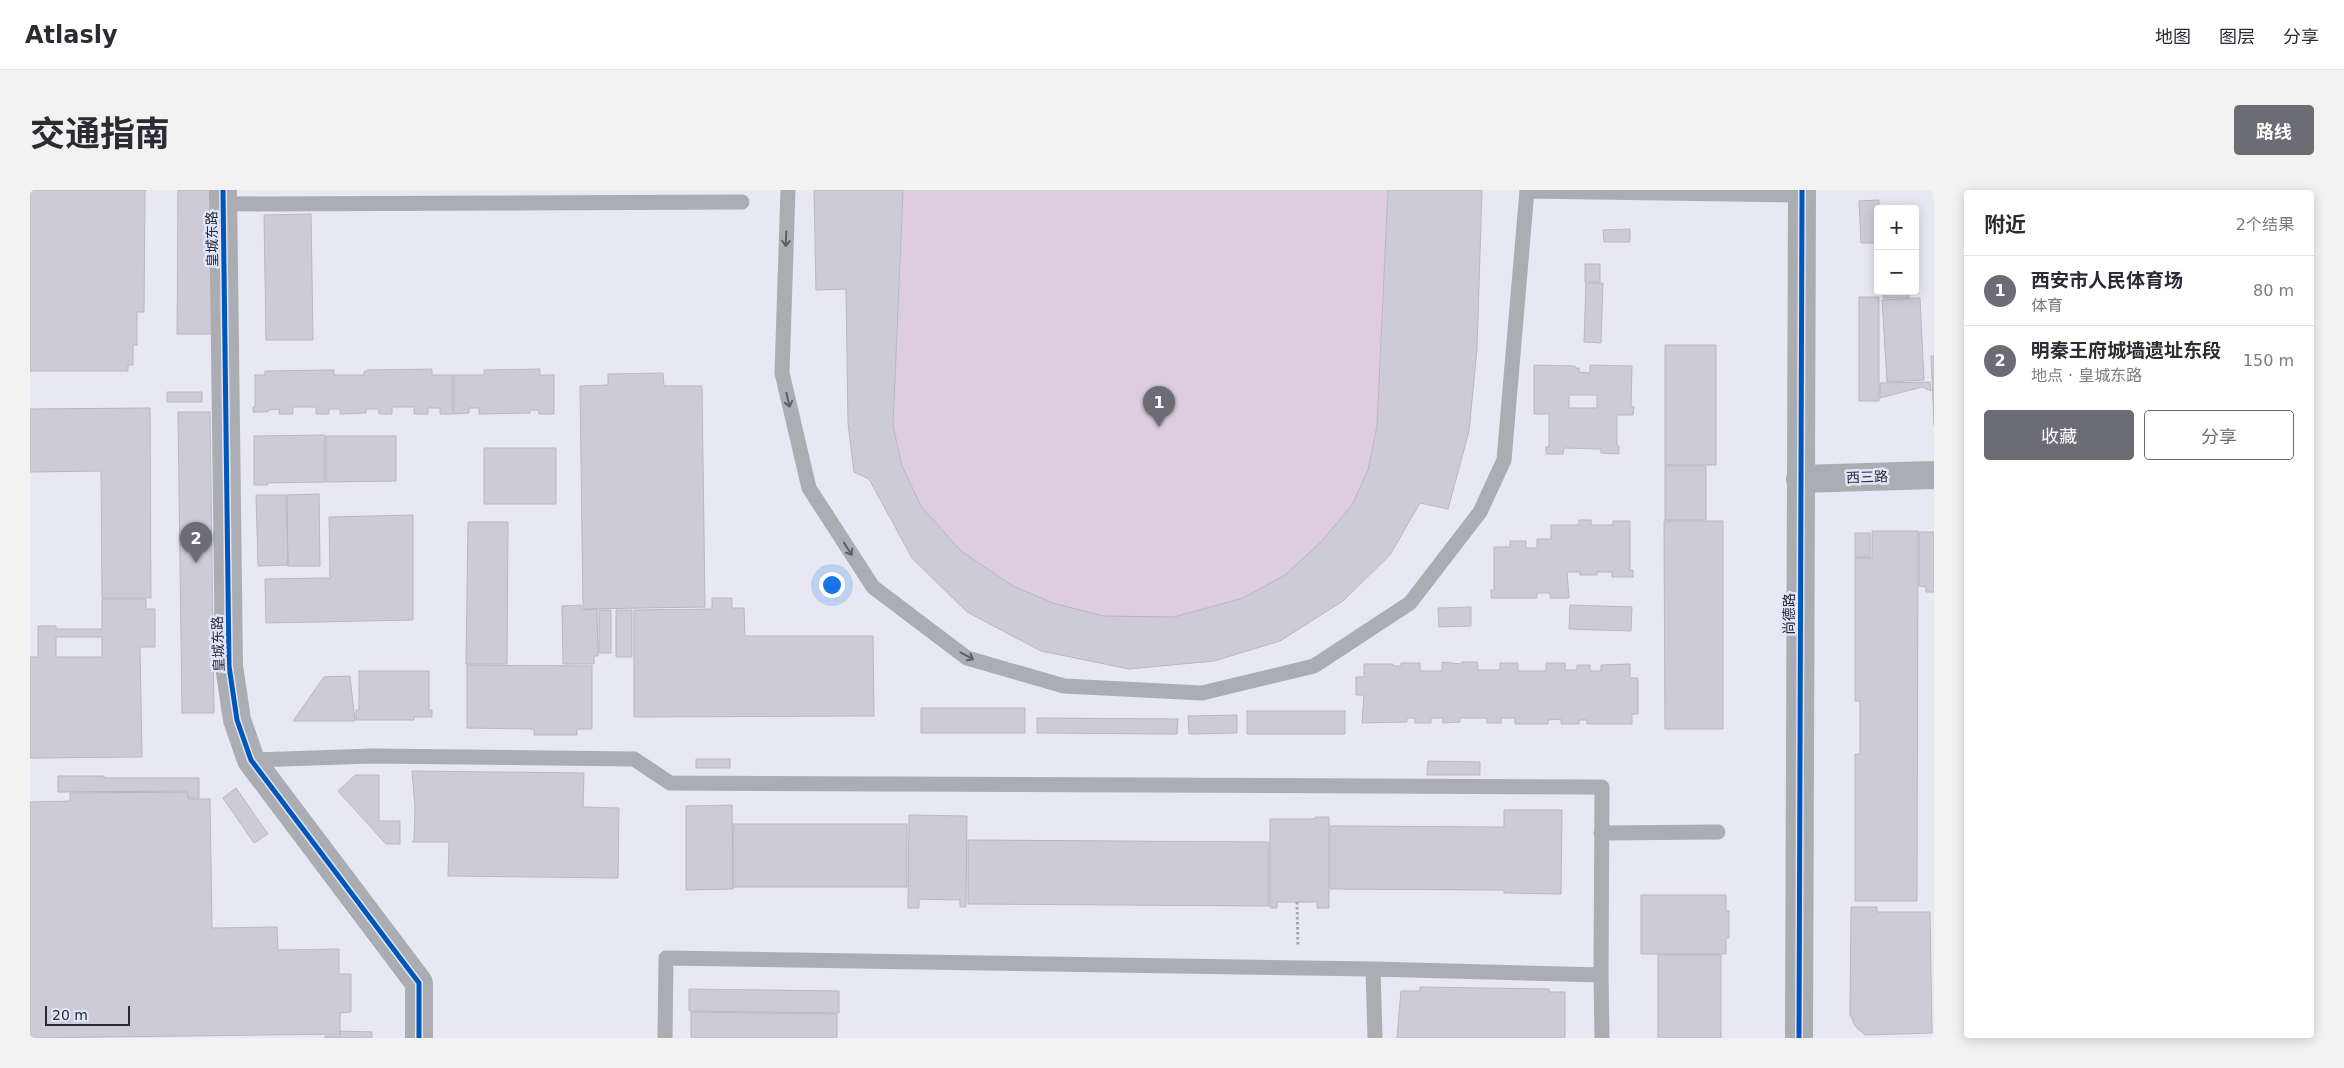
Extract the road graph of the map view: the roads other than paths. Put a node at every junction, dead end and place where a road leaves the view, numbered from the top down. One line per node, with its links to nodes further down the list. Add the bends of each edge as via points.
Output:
1 (788, 190): 2 (lane, one-way to 2, via 782,374 809,488 873,587 967,658 1064,686 1202,693 1314,666 1410,603 1480,512 1504,460)
2 (1527, 190): 3 (lane)
3 (1802, 192): 7 (street, 尚德路)
4 (223, 197): 5 (lane); 8 (street, 皇城东路, via 228,666 237,720)
5 (742, 202)
6 (1934, 475): 7 (street, 西三路)
7 (1800, 479): 17 (street, 尚德路)
8 (251, 760): 10 (lane, via 372,756 634,759 670,783 1602,787); 13 (street, 皇城东路, via 419,983)
9 (1718, 832): 10 (lane)
10 (1601, 833): 12 (lane)
11 (1373, 969): 12 (lane); 14 (lane, via 666,958); 15 (lane)
12 (1601, 975): 16 (lane)
13 (419, 1038)
14 (665, 1038)
15 (1375, 1038)
16 (1602, 1038)
17 (1799, 1038)

